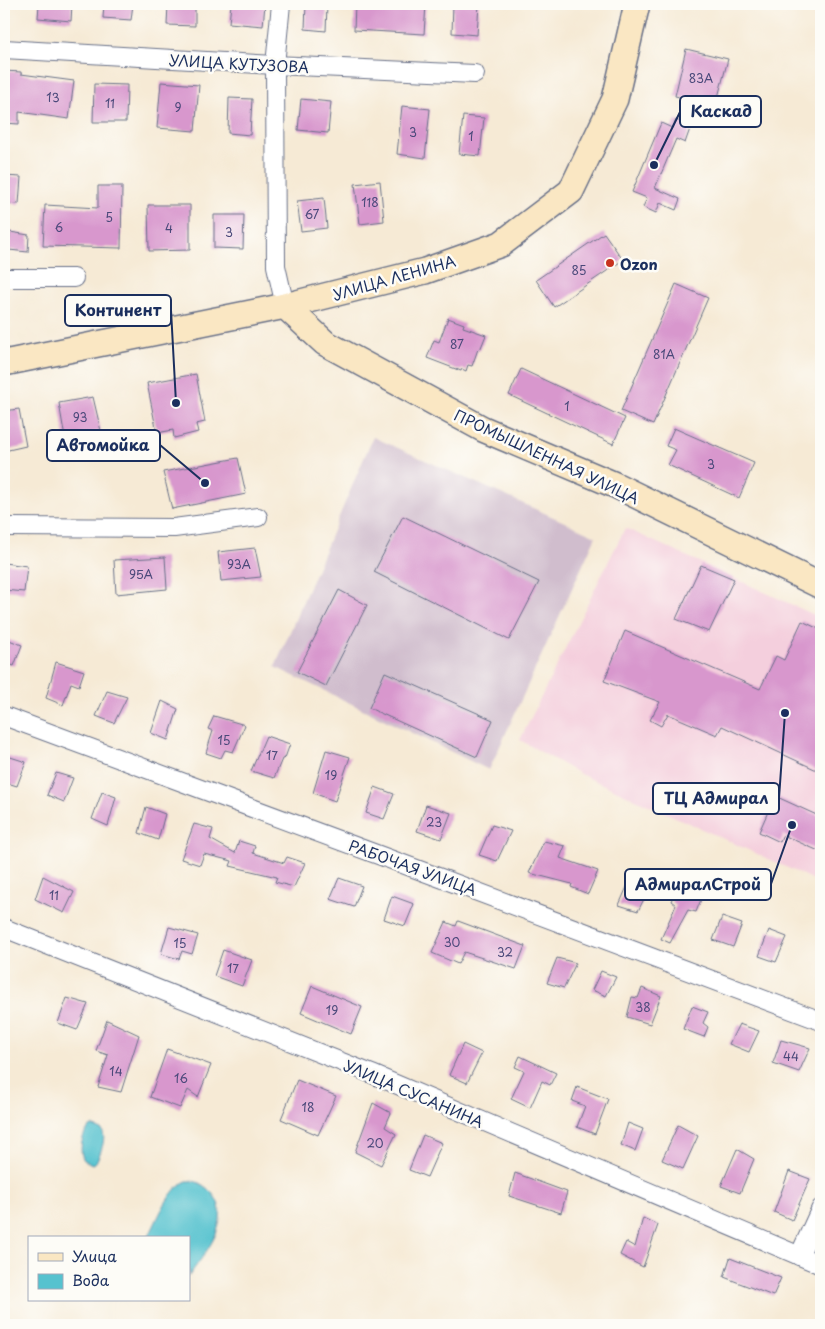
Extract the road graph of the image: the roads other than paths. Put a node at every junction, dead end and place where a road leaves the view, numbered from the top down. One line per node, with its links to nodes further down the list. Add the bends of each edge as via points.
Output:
1 (281, 4): 4 (street)
2 (637, 4): 8 (street, УЛИЦА ЛЕНИНА, via 615,99 571,191 501,244 425,271)
3 (4, 49): 4 (street, УЛИЦА КУТУЗОВА)
4 (275, 65): 5 (street, УЛИЦА КУТУЗОВА); 8 (street, via 276,266)
5 (475, 74)
6 (4, 278): 7 (street)
7 (74, 278)
8 (284, 306): 9 (street, УЛИЦА ЛЕНИНА); 12 (street, ПРОМЫШЛЕННАЯ УЛИЦА, via 325,343 483,429 614,486)
9 (4, 363)
10 (258, 517): 11 (street, via 174,528)
11 (4, 527)
12 (821, 586)
13 (4, 716): 15 (street, РАБОЧАЯ УЛИЦА)
14 (4, 928): 17 (street, УЛИЦА СУСАНИНА, via 372,1074)
15 (821, 1021)
16 (821, 1208): 17 (street)
17 (799, 1256): 18 (street, УЛИЦА СУСАНИНА)
18 (821, 1265)

